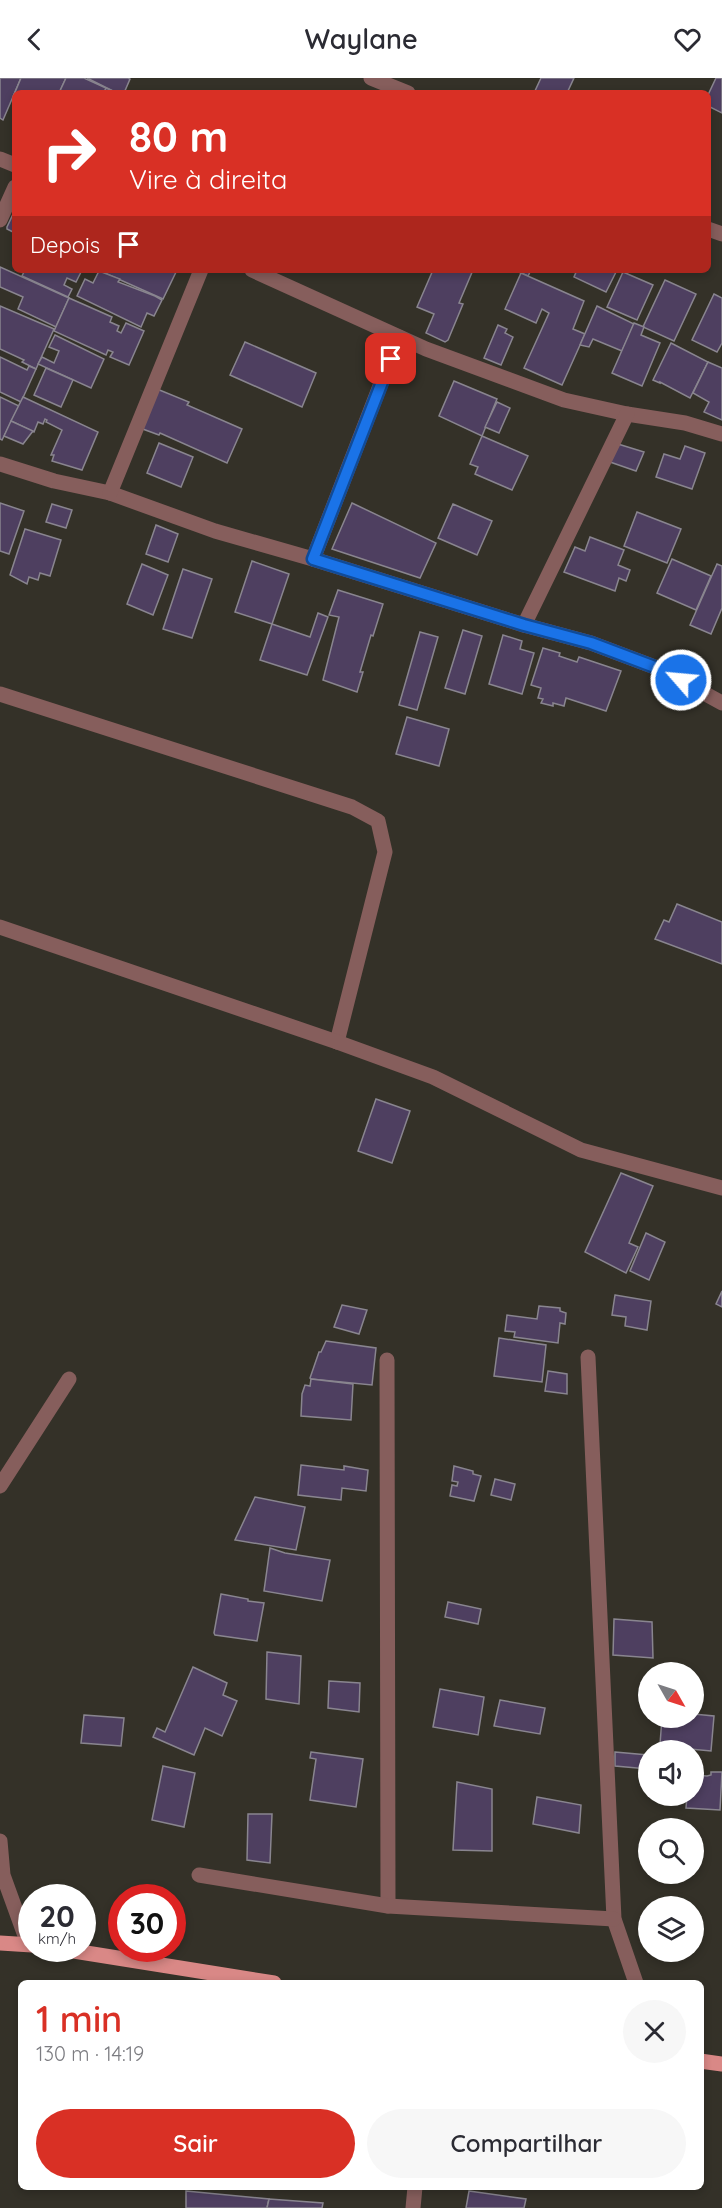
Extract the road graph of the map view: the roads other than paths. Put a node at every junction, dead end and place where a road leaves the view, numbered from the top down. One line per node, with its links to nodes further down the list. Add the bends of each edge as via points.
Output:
1 (371, 78): 2 (street)
2 (401, 90)
3 (12, 194): 4 (street)
4 (0, 220)
5 (200, 273): 11 (street)
6 (259, 273): 7 (street)
7 (399, 337): 8 (street, via 564,400); 12 (street)
8 (627, 414): 9 (street, via 685,423); 13 (street)
9 (722, 434)
10 (0, 464): 11 (street)
11 (110, 493): 12 (street, via 214,531)
12 (313, 559): 13 (street)
13 (524, 625): 15 (street, via 591,643 650,665)
14 (0, 694): 17 (street, via 352,807 378,821 385,852)
15 (722, 703)
16 (0, 927): 17 (street)
17 (337, 1042): 18 (street, via 433,1077 581,1150)
18 (722, 1188)
19 (588, 1357): 27 (street)
20 (387, 1360): 25 (street)
21 (69, 1379): 22 (street)
22 (0, 1486)
23 (0, 1841): 26 (street, via 3,1875)
24 (199, 1875): 25 (street)
25 (388, 1906): 27 (street)
26 (18, 1914)
27 (614, 1920): 32 (street)
28 (0, 1943): 29 (main road)
29 (18, 1944)
30 (96, 1955): 31 (main road)
31 (255, 1980)
32 (635, 1980)
33 (704, 2062): 34 (main road)
34 (722, 2064)
35 (416, 2190): 36 (street)
36 (413, 2208)

